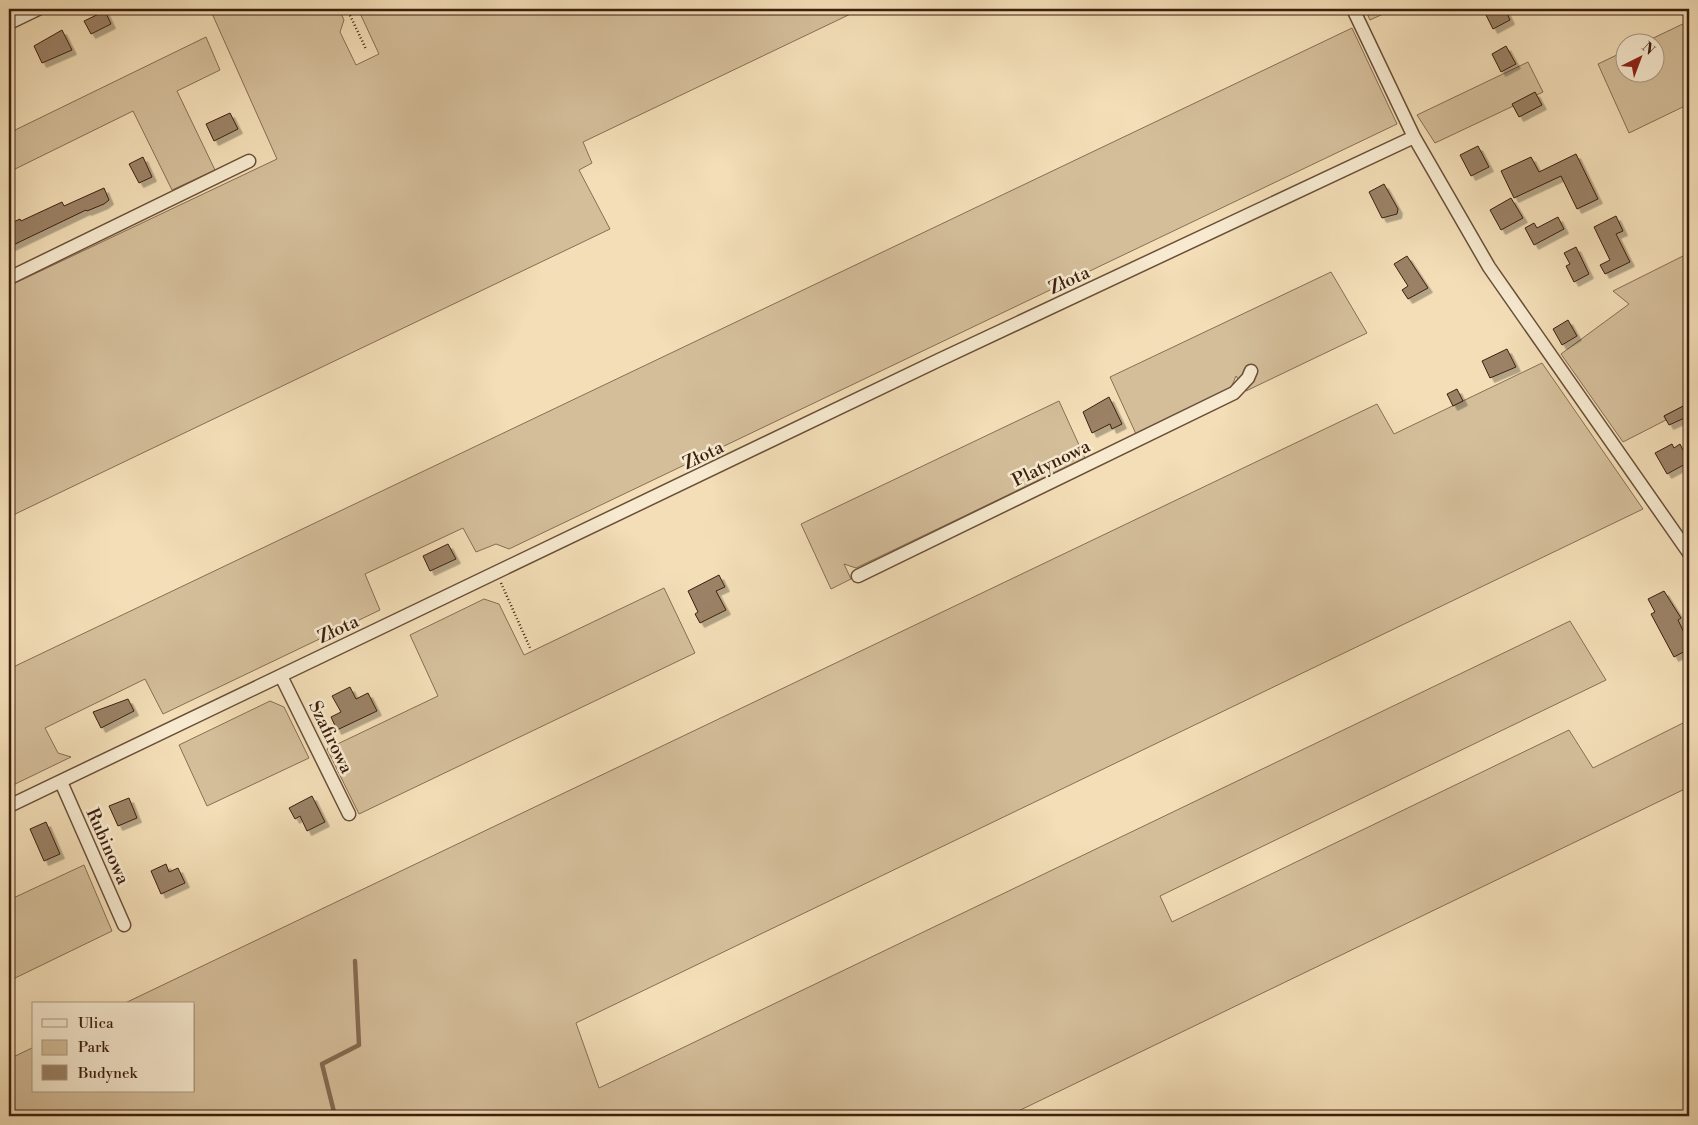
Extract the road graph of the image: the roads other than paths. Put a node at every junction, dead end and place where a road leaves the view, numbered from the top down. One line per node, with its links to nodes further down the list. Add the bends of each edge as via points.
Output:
1 (38, 9): 3 (street)
2 (1352, 9): 4 (street)
3 (9, 23)
4 (1414, 137): 8 (street, via 1488,267); 10 (street, Złota, via 939,360)
5 (249, 160): 6 (street)
6 (9, 278)
7 (1251, 371): 9 (street, Platynowa, via 1234,393)
8 (1689, 554)
9 (858, 576)
10 (281, 676): 11 (street, Złota); 13 (street, Szafirowa)
11 (61, 782): 12 (street, Złota); 14 (street, Rubinowa)
12 (9, 806)
13 (349, 814)
14 (124, 925)

